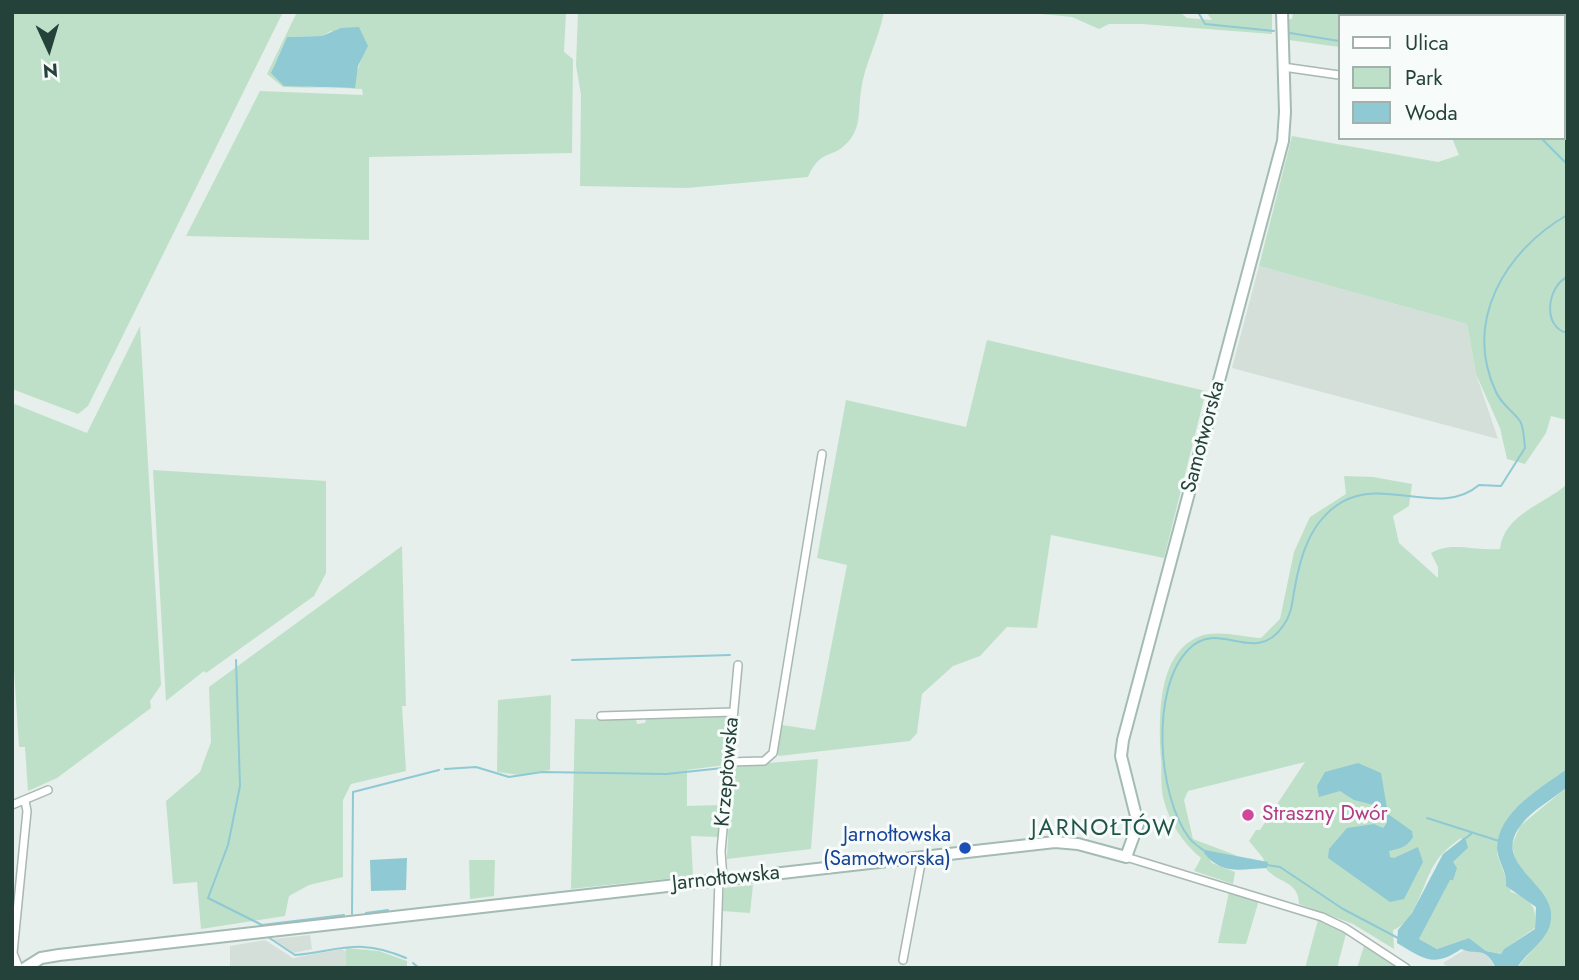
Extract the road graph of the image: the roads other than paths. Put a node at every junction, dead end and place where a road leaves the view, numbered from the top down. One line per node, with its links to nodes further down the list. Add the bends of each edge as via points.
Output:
1 (1282, 12): 2 (street, Samotworska)
2 (1283, 67): 3 (street); 12 (street, Samotworska, via 1285,127 1279,157 1123,740 1121,756 1138,824)
3 (1338, 75)
4 (822, 454): 8 (street, via 773,753 764,761)
5 (738, 665): 6 (street, Krzeptowska)
6 (733, 712): 7 (street); 8 (street, Krzeptowska)
7 (601, 716)
8 (728, 762): 14 (street, Krzeptowska)
9 (48, 790): 10 (street)
10 (25, 801): 11 (street); 16 (street, via 13,953)
11 (12, 805)
12 (1126, 857): 13 (street, Jarnołtowska, via 1055,842); 19 (street, Jarnołtowska, via 1322,917)
13 (922, 858): 14 (street, Jarnołtowska); 15 (street)
14 (721, 880): 17 (street, Jarnołtowska, via 59,955 41,958); 18 (street, Krzeptowska)
15 (903, 960)
16 (19, 968)
17 (25, 968)
18 (716, 968)
19 (1406, 968)

